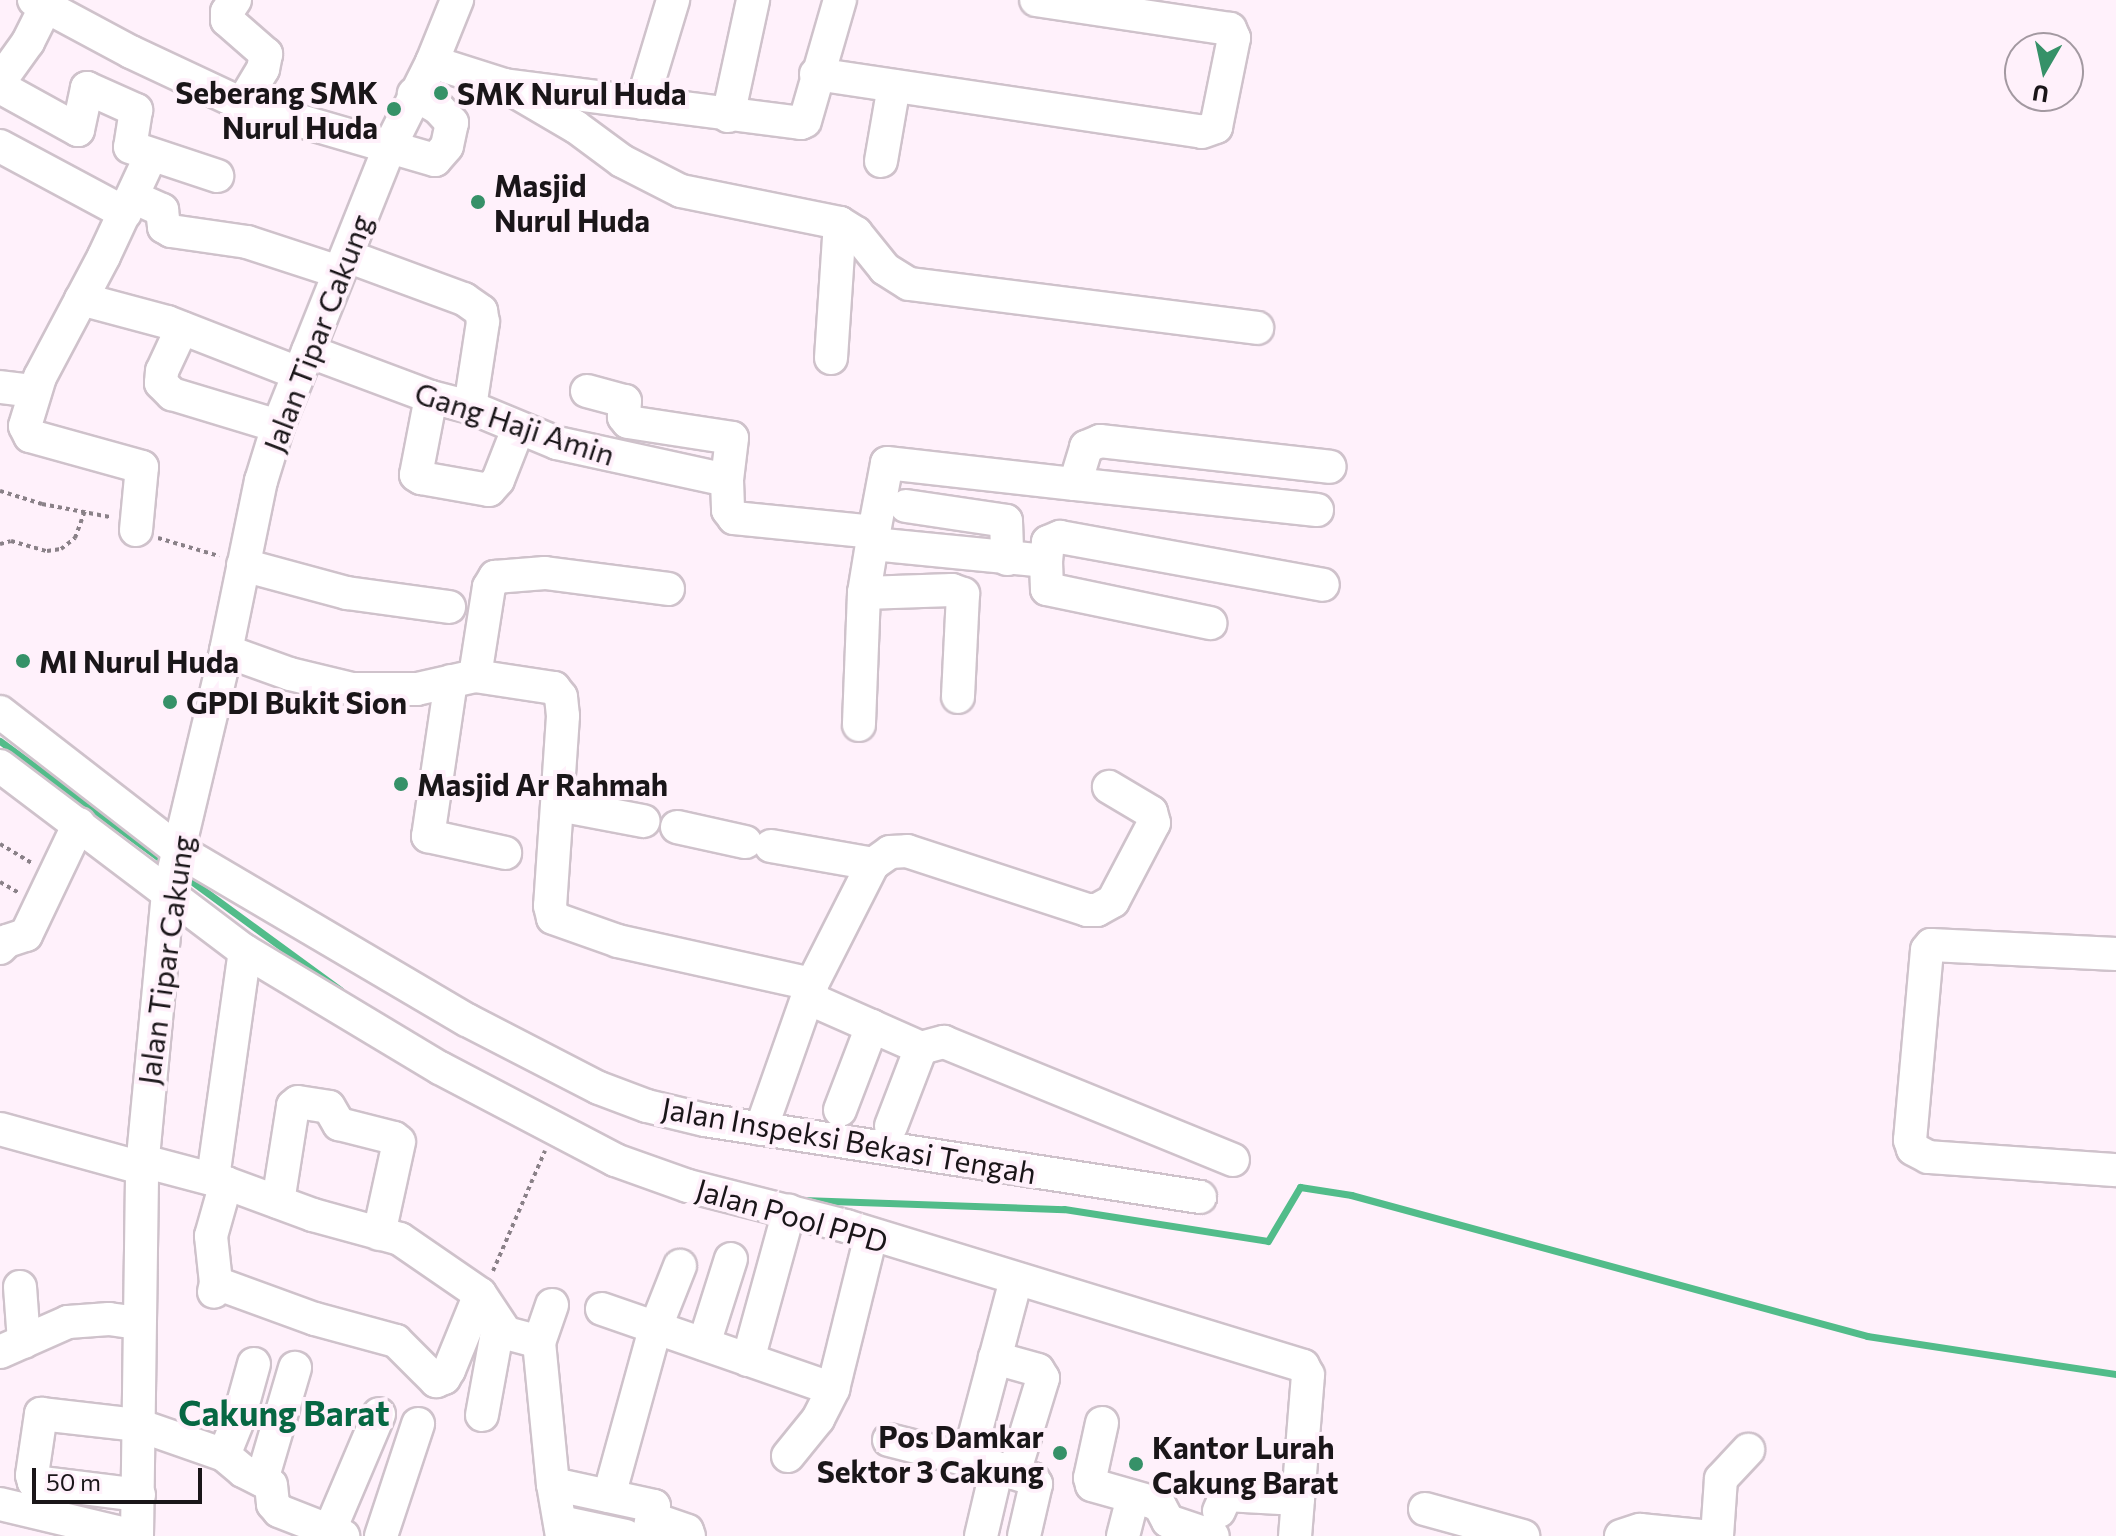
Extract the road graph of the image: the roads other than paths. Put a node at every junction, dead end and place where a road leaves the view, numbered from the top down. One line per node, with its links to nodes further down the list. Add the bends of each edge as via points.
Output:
1 (235, 0): 15 (street, via 227,20 266,54)
2 (457, 0): 8 (street, Jalan Tipar Cakung)
3 (673, 0): 14 (street)
4 (753, 0): 16 (street)
5 (840, 0): 9 (street)
6 (1036, 0): 12 (street, via 1230,29 1234,38 1216,127 1202,132)
7 (43, 3): 10 (street); 15 (street)
8 (432, 62): 11 (street); 13 (street, Jalan Tipar Cakung)
9 (816, 74): 12 (street); 16 (street, via 801,123)
10 (0, 84): 19 (street, via 78,130 87,88 135,108 129,146)
11 (504, 85): 14 (street); 23 (street, via 622,161 681,191)
12 (894, 86): 20 (street)
13 (414, 94): 18 (street, Jalan Tipar Cakung); 18 (street, via 452,123 447,146 435,160)
14 (642, 103): 16 (street)
15 (242, 104): 18 (street)
16 (728, 116)
17 (0, 146): 22 (street)
18 (389, 148): 24 (street, Jalan Tipar Cakung)
19 (151, 155): 21 (street); 22 (street)
20 (881, 161)
21 (217, 176)
22 (129, 205): 24 (street, via 162,210 164,227 171,231); 25 (street)
23 (840, 223): 27 (street, via 856,233 885,269 909,284); 28 (street)
24 (343, 264): 29 (street, Jalan Tipar Cakung); 34 (street, via 464,299 481,311)
25 (81, 299): 26 (street, Gang Haji Amin); 31 (street)
26 (182, 328): 29 (street, Gang Haji Amin); 35 (street, via 161,383 172,394)
27 (1257, 328)
28 (831, 358)
29 (303, 362): 33 (street, Gang Haji Amin); 35 (street, Jalan Tipar Cakung)
30 (0, 387): 31 (street)
31 (35, 391): 42 (street, via 25,426 30,436 142,467)
32 (587, 391): 38 (street, via 625,401 628,422 732,438)
33 (431, 397): 34 (street, Gang Haji Amin); 36 (street, via 416,475 421,478 489,490)
34 (470, 407): 36 (street, Gang Haji Amin)
35 (278, 426): 46 (street, Jalan Tipar Cakung)
36 (518, 429): 38 (street, Gang Haji Amin, via 596,453)
37 (1330, 467): 39 (street, via 1100,441 1086,447)
38 (727, 480): 43 (street, via 728,510 734,518)
39 (1075, 484): 41 (street); 43 (street, via 887,463)
40 (906, 506): 44 (street, via 1006,521)
41 (1317, 510)
42 (136, 530)
43 (873, 538): 44 (street); 49 (street)
44 (1007, 559): 45 (street)
45 (1046, 561): 47 (street, via 1048,542 1060,537); 51 (street, via 1047,589)
46 (243, 565): 50 (street, via 347,593); 52 (street, Jalan Tipar Cakung)
47 (1323, 585)
48 (668, 589): 53 (street, via 545,573 495,577)
49 (864, 593): 54 (street, via 963,594); 56 (street)
50 (449, 607)
51 (1210, 623)
52 (226, 651): 53 (street, via 352,689 417,689); 65 (street, Jalan Tipar Cakung)
53 (463, 679): 59 (street, via 544,685 561,697); 63 (street, via 428,836)
54 (958, 697)
55 (0, 712): 65 (street)
56 (859, 725)
57 (0, 766): 61 (street)
58 (1109, 787): 64 (street, via 1151,812 1154,823 1106,907 1087,910 907,851 890,852)
59 (559, 805): 60 (street); 69 (street, via 550,906 557,921)
60 (643, 821)
61 (79, 824): 65 (street); 66 (street, via 26,935)
62 (677, 827): 64 (street)
63 (505, 853)
64 (873, 864): 69 (street)
65 (173, 873): 67 (street, Jalan Pool PPD); 75 (street, Jalan Inspeksi Bekasi Tengah, via 586,1081 647,1106); 77 (street, Jalan Tipar Cakung)
66 (0, 948)
67 (245, 951): 79 (street); 82 (street, Jalan Pool PPD, via 553,1130 645,1172)
68 (2116, 954): 78 (street, via 1931,945 1910,1140 1913,1149 1928,1157)
69 (810, 991): 70 (street); 75 (street)
70 (872, 1026): 71 (street); 72 (street)
71 (921, 1048): 73 (street); 76 (street, via 944,1042)
72 (840, 1110)
73 (891, 1126)
74 (0, 1129): 77 (street)
75 (761, 1129): 80 (street, Jalan Inspeksi Bekasi Tengah)
76 (1233, 1160)
77 (142, 1164): 79 (street); 92 (street, Jalan Tipar Cakung)
78 (2116, 1170)
79 (219, 1180): 81 (street); 89 (street, via 211,1236 215,1288 396,1341 436,1381 449,1370)
80 (1200, 1197)
81 (278, 1202): 83 (street); 83 (street, via 293,1106 298,1102 329,1107 339,1124 399,1142)
82 (789, 1211): 84 (street, Jalan Pool PPD); 99 (street)
83 (379, 1234): 89 (street, via 400,1239)
84 (871, 1235): 87 (street, Jalan Pool PPD); 102 (street)
85 (731, 1259): 96 (street)
86 (680, 1266): 94 (street)
87 (1016, 1279): 98 (street); 118 (street, Jalan Pool PPD, via 1303,1366 1308,1375)
88 (20, 1287): 97 (street)
89 (480, 1294): 93 (street)
90 (552, 1305): 95 (street)
91 (602, 1309): 94 (street)
92 (139, 1323): 97 (street, via 86,1319 45,1330); 107 (street, Jalan Tipar Cakung)
93 (498, 1327): 95 (street); 104 (street)
94 (655, 1329): 96 (street); 116 (street)
95 (539, 1342): 114 (street)
96 (704, 1344): 99 (street)
97 (12, 1347)
98 (995, 1358): 112 (street); 112 (street, via 1038,1370 1043,1378)
99 (748, 1360): 102 (street)
100 (254, 1364): 110 (street)
101 (295, 1368): 113 (street)
102 (833, 1389): 111 (street, via 818,1419)
103 (379, 1414): 124 (street)
104 (482, 1415)
105 (1102, 1423): 117 (street, via 1090,1483)
106 (418, 1424): 126 (street)
107 (138, 1425): 110 (street); 115 (street, Jalan Tipar Cakung); 115 (street, via 41,1414 32,1478 47,1485)
108 (889, 1440): 112 (street)
109 (1748, 1450): 135 (street, via 1721,1479)
110 (224, 1455): 113 (street)
111 (788, 1456)
112 (993, 1467): 128 (street); 129 (street, via 1036,1484)
113 (262, 1480): 124 (street, via 271,1485 275,1508)
114 (553, 1484): 116 (street); 122 (street)
115 (139, 1495): 125 (street, Jalan Tipar Cakung)
116 (609, 1496): 123 (street, via 654,1506)
117 (1133, 1497): 121 (street, via 1160,1506 1168,1521); 130 (street)
118 (1298, 1499): 121 (street, via 1226,1495); 131 (street, Jalan Pool PPD)
119 (0, 1504): 125 (street)
120 (1425, 1509): 132 (street)
121 (1216, 1524)
122 (561, 1529): 123 (street)
123 (642, 1530): 127 (street, via 687,1531)
124 (336, 1534)
125 (136, 1536)
126 (381, 1536)
127 (689, 1536)
128 (981, 1536)
129 (1024, 1536)
130 (1123, 1536)
131 (1295, 1536)
132 (1523, 1536)
133 (1621, 1536): 134 (street, via 1640,1530)
134 (1701, 1536)
135 (1717, 1536)

